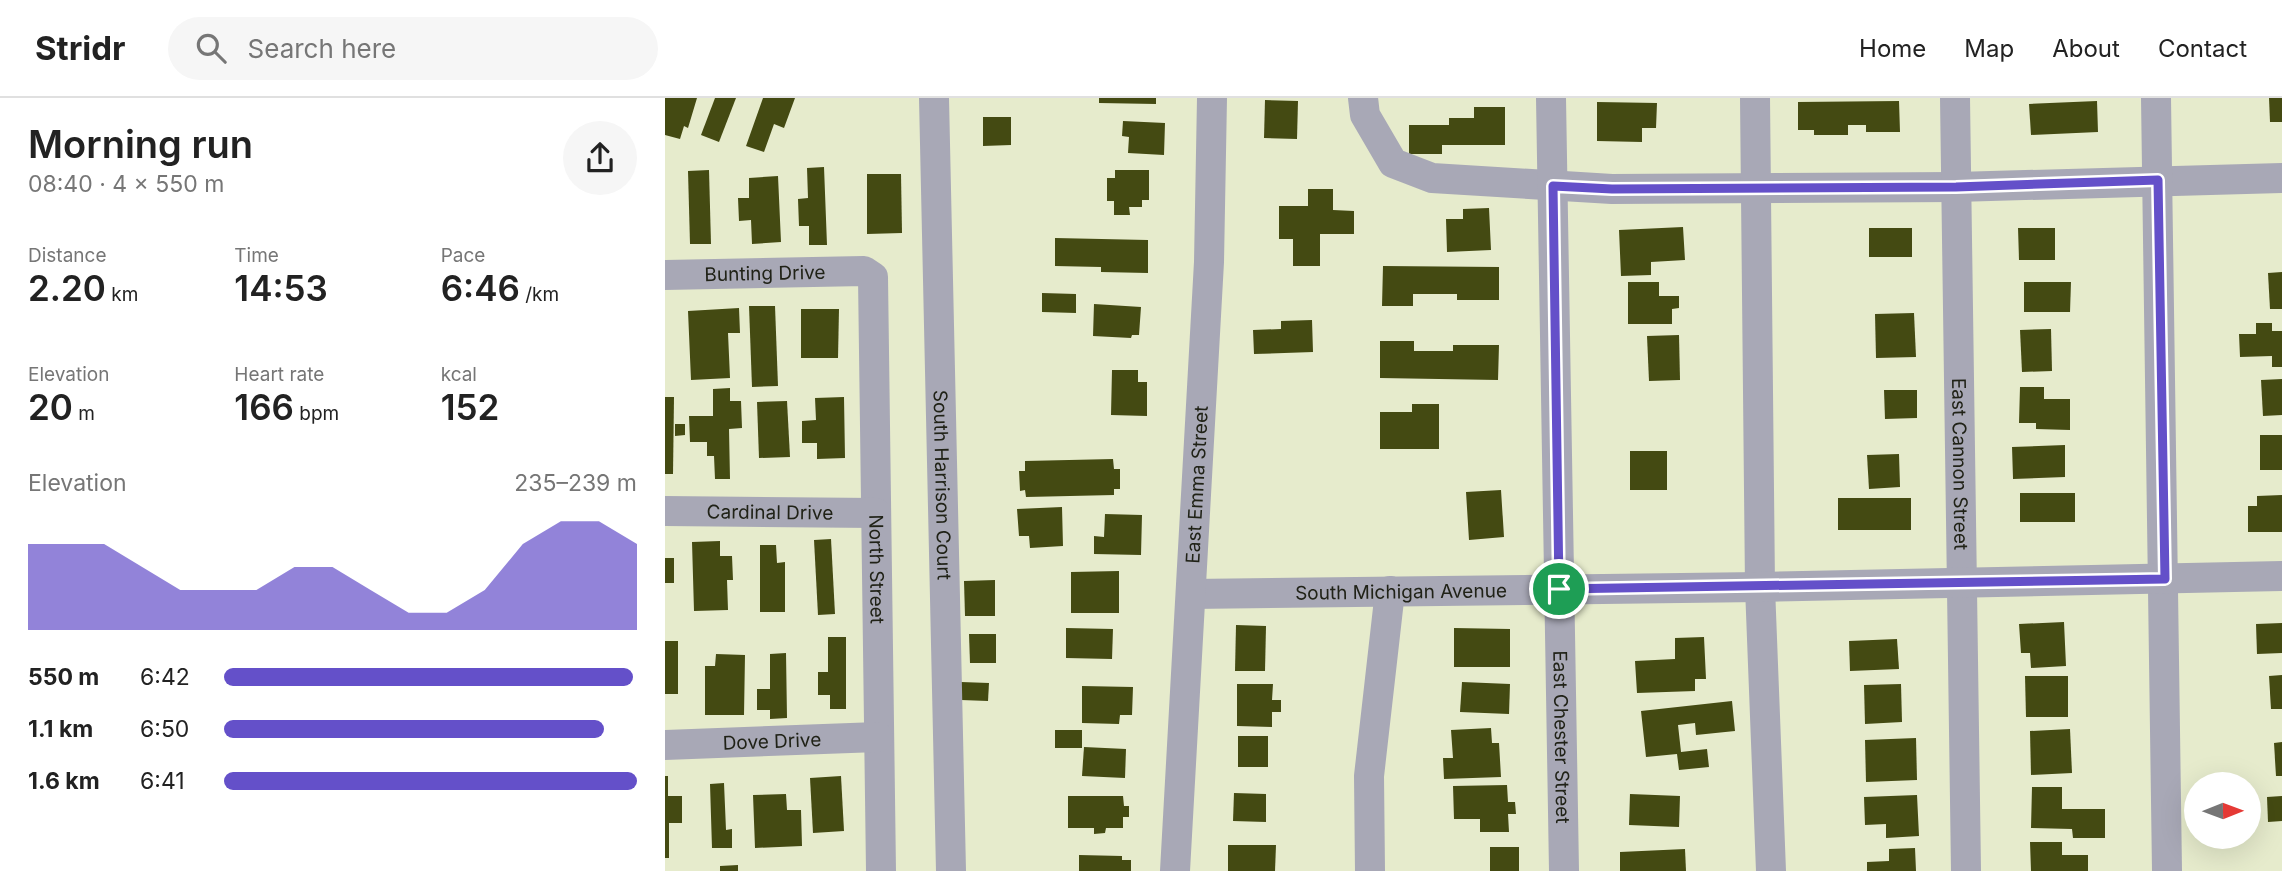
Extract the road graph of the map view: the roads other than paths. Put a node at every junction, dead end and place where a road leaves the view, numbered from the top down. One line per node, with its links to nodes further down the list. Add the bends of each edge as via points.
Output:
1 (933, 98): 27 (street, South Harrison Court)
2 (1212, 98): 23 (street, East Emma Street, via 1209,262)
3 (1363, 98): 10 (street, via 1365,115 1394,163 1432,178)
4 (1551, 98): 10 (street, East Chester Street)
5 (1755, 98): 12 (street)
6 (1955, 98): 11 (street, East Cannon Street)
7 (2156, 98): 9 (street)
8 (2282, 178): 9 (street)
9 (2158, 180): 11 (street); 18 (street)
10 (1553, 186): 12 (street); 21 (street, East Chester Street)
11 (1956, 187): 12 (street); 19 (street, East Cannon Street)
12 (1755, 188): 20 (street)
13 (864, 271): 14 (street, Bunting Drive); 16 (street, North Street, via 873,277)
14 (665, 275)
15 (665, 511): 16 (street, Cardinal Drive)
16 (876, 513): 24 (street, North Street)
17 (2282, 576): 18 (street, South Michigan Avenue)
18 (2165, 579): 19 (street, South Michigan Avenue); 33 (street)
19 (1962, 583): 20 (street, South Michigan Avenue); 32 (street, East Cannon Street)
20 (1760, 587): 21 (street, South Michigan Avenue); 31 (street)
21 (1559, 589): 22 (street, South Michigan Avenue); 30 (street, East Chester Street)
22 (1390, 591): 23 (street, South Michigan Avenue); 29 (street, via 1369,776)
23 (1191, 594): 28 (street, East Emma Street)
24 (878, 737): 25 (street, Dove Drive); 26 (street, North Street)
25 (665, 745)
26 (881, 871)
27 (951, 871)
28 (1175, 871)
29 (1370, 871)
30 (1564, 871)
31 (1771, 871)
32 (1966, 871)
33 (2168, 871)

